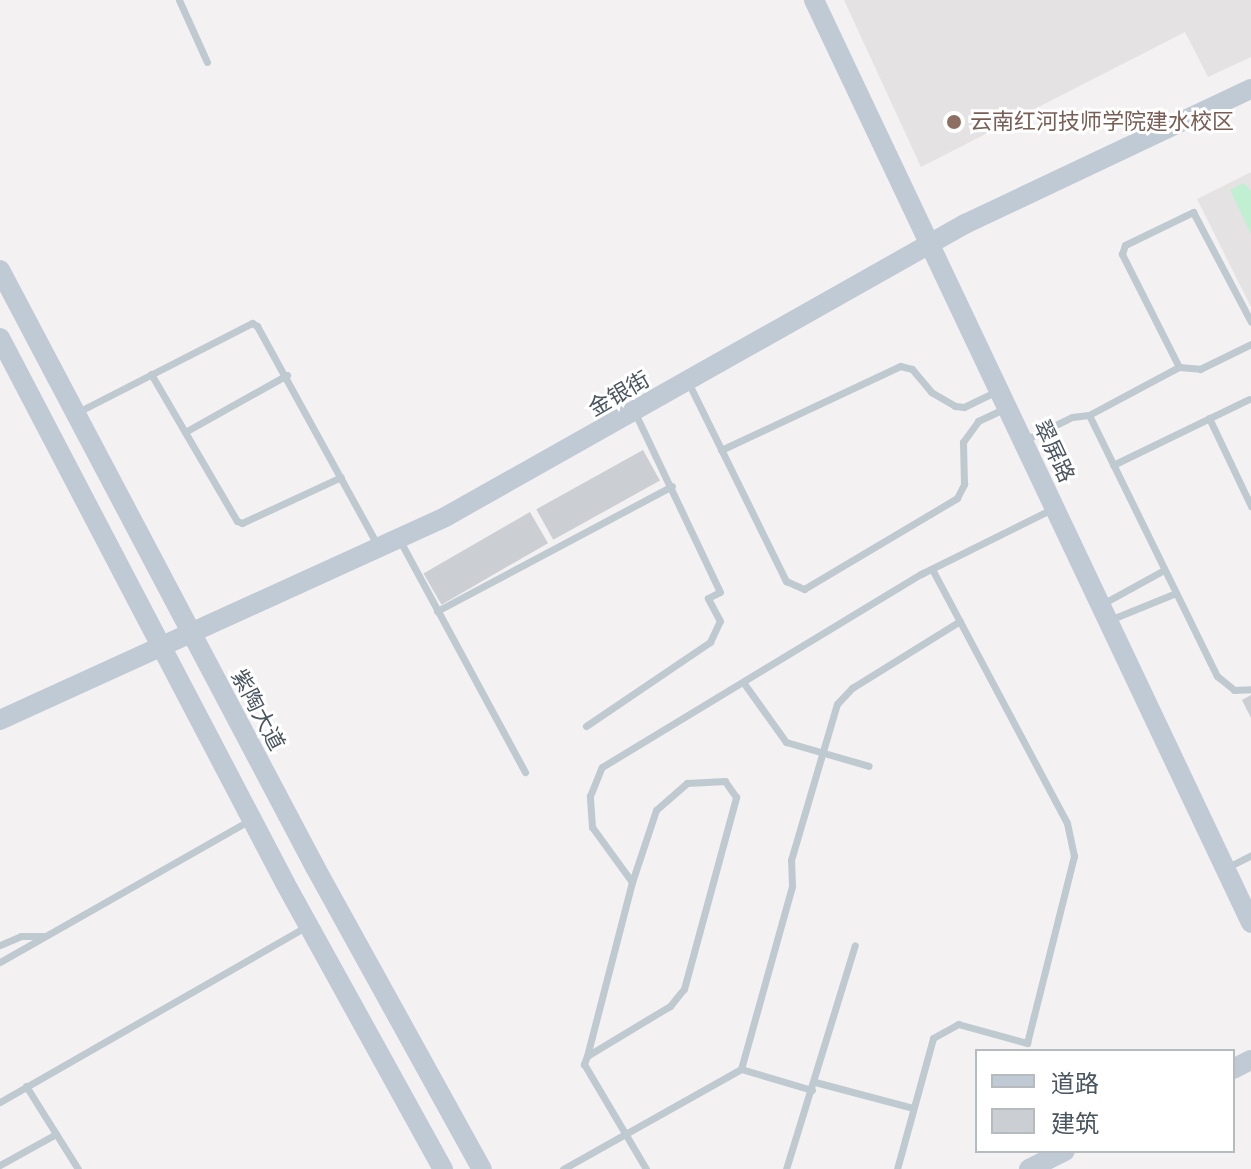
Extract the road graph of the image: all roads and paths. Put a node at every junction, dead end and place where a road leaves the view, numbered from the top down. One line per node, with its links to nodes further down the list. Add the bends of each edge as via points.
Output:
1 (179, 0): 3 (lane)
2 (814, 0): 5 (street, 翠屏路)
3 (207, 62)
4 (1251, 89): 5 (street, 金银街)
5 (930, 242): 13 (street, 金银街); 14 (street, 翠屏路)
6 (0, 270): 17 (street, 紫陶大道)
7 (1251, 322): 10 (lane, via 1193,212 1125,245 1122,254)
8 (1251, 344): 10 (lane, via 1200,369)
9 (3, 350): 37 (street)
10 (1179, 367): 18 (lane)
11 (151, 374): 12 (lane, via 252,323 262,328); 17 (lane); 20 (lane)
12 (287, 375): 20 (lane); 24 (lane)
13 (688, 382): 16 (street, 金银街); 22 (lane)
14 (1003, 399): 21 (street, 翠屏路); 22 (lane, via 955,406 931,392 912,369 900,366); 22 (lane, via 968,433 960,451 964,484 957,498 804,589 786,581)
15 (1249, 399): 19 (lane)
16 (635, 413): 25 (lane); 28 (street, 金银街)
17 (74, 414): 36 (street, 紫陶大道)
18 (1089, 415): 21 (lane, via 1072,417); 23 (lane)
19 (1209, 418): 23 (lane); 26 (lane)
20 (185, 432): 24 (lane, via 242,523)
21 (1023, 441): 27 (street, 翠屏路)
22 (721, 450)
23 (1113, 465): 31 (lane)
24 (341, 477): 29 (lane)
25 (672, 486): 33 (lane); 41 (lane, via 720,592 708,598 719,626 710,642)
26 (1251, 506)
27 (1054, 508): 30 (lane); 34 (street, 翠屏路)
28 (399, 539): 29 (street, 金银街); 33 (lane)
29 (380, 549): 36 (street, 金银街)
30 (932, 569): 35 (lane); 38 (lane)
31 (1164, 570): 32 (lane); 34 (lane)
32 (1176, 593): 34 (lane); 39 (lane, via 1217,676 1234,690)
33 (437, 611): 44 (lane)
34 (1103, 614): 47 (street, 翠屏路)
35 (960, 621): 42 (lane, via 845,693); 60 (lane, via 1067,823 1074,856 1027,1043 958,1024 942,1030 933,1038)
36 (191, 635): 37 (street, 金银街); 67 (street, 紫陶大道)
37 (162, 648): 40 (street, 金银街); 45 (street)
38 (743, 682): 42 (lane, via 781,738); 48 (lane, via 602,767 597,776 590,796 592,827)
39 (1251, 689)
40 (0, 720)
41 (586, 726)
42 (822, 752): 43 (lane); 56 (lane)
43 (869, 766)
44 (525, 772)
45 (252, 820): 50 (street); 51 (lane)
46 (1251, 855): 47 (lane)
47 (1224, 869): 49 (street, 翠屏路)
48 (632, 882): 55 (lane); 55 (lane, via 664,799 701,780 720,780 732,787 736,797 684,989 670,1006)
49 (1251, 923)
50 (308, 925): 57 (lane); 66 (street)
51 (47, 936): 52 (lane, via 21,936); 54 (lane)
52 (0, 945)
53 (855, 945): 58 (lane)
54 (0, 962)
55 (587, 1056): 62 (lane, via 586,1072)
56 (741, 1069): 58 (lane); 62 (lane)
57 (26, 1086): 59 (lane); 61 (lane)
58 (814, 1086): 60 (lane); 70 (lane)
59 (0, 1102)
60 (913, 1108): 71 (lane)
61 (56, 1134): 64 (lane); 65 (lane)
62 (625, 1134): 68 (lane); 69 (lane)
63 (1061, 1153): 72 (street)
64 (0, 1165)
65 (78, 1169)
66 (443, 1169)
67 (482, 1169)
68 (563, 1169)
69 (646, 1169)
70 (786, 1169)
71 (897, 1169)
72 (1029, 1169)

